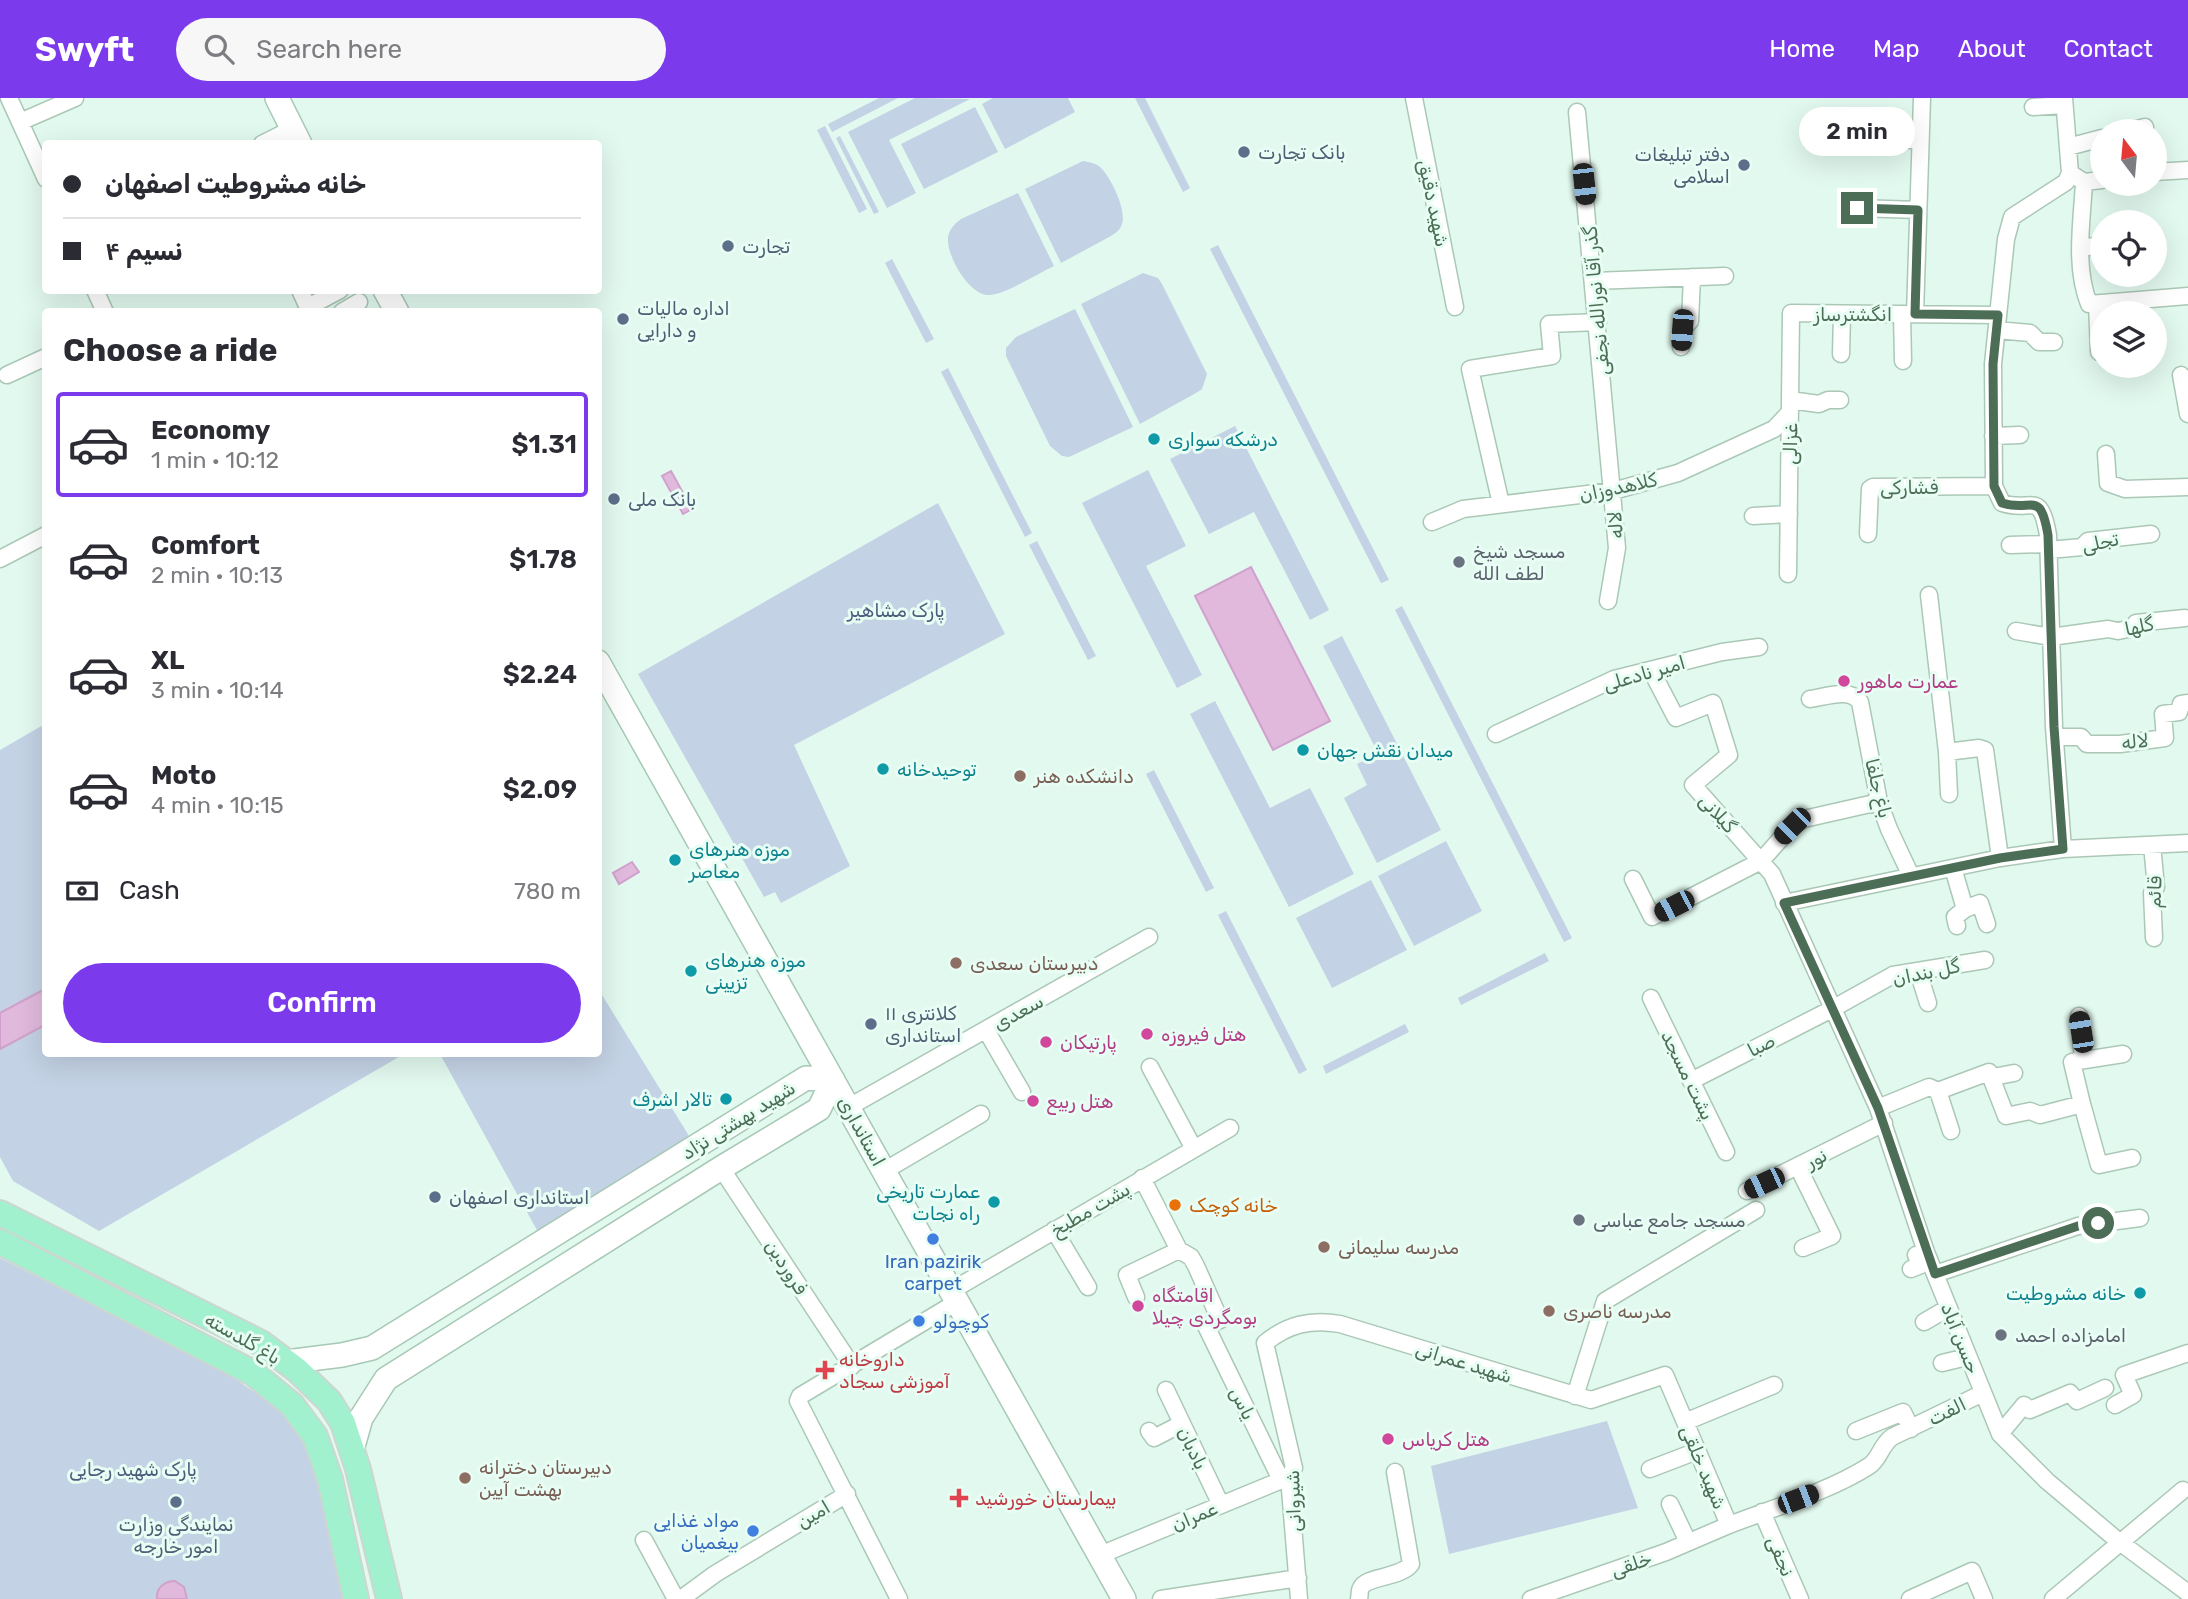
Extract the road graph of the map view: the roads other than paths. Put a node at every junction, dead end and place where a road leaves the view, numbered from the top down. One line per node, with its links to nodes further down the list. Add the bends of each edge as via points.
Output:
1 (9, 98): 9 (street)
2 (75, 98): 9 (street)
3 (277, 98): 10 (main road)
4 (1413, 98): 32 (street, شهید دقیق)
5 (1922, 98): 12 (street)
6 (2064, 101): 7 (street); 14 (street)
7 (2034, 107)
8 (1577, 112): 26 (street, گذر آقا نورالله نجفی)
9 (20, 122): 15 (street)
10 (296, 136)
11 (1864, 139): 12 (street)
12 (1920, 140): 21 (street)
13 (2090, 141): 14 (street)
14 (2068, 147): 18 (street)
15 (42, 170)
16 (2188, 170): 17 (street)
17 (2167, 171)
18 (2077, 178): 19 (street); 23 (street); 39 (street, via 2012,217)
19 (2090, 179)
20 (1857, 208): 21 (street)
21 (1918, 210): 37 (street)
22 (2090, 247): 23 (street)
23 (2081, 248): 29 (street, via 2082,278)
24 (1725, 276): 25 (street)
25 (1692, 277): 26 (street); 41 (street, via 1690,321 1682,330)
26 (1594, 281): 38 (street, گذر آقا نورالله نجفی)
27 (333, 294): 33 (street)
28 (2188, 296): 30 (street)
29 (2092, 301)
30 (2129, 301)
31 (359, 303): 34 (street)
32 (1455, 307)
33 (311, 308)
34 (350, 308)
35 (1791, 313): 36 (street, انگشترساز); 48 (street, غزالی)
36 (1842, 314): 37 (street, انگشترساز); 42 (street)
37 (1908, 314): 39 (street, انگشترساز); 44 (street)
38 (1598, 322): 55 (street, گذر آقا نورالله نجفی); 56 (street, via 1549,324 1552,356 1470,369)
39 (1998, 323): 40 (street, انگشترساز, via 2030,332 2039,342); 51 (street, via 1986,411)
40 (2054, 342)
41 (1681, 347)
42 (1841, 354)
43 (42, 359): 46 (street)
44 (1903, 362)
45 (2181, 374): 49 (street)
46 (7, 375)
47 (1840, 400): 48 (street)
48 (1790, 406): 55 (street, کلاهدوزان, via 1774,429 1678,474); 57 (street, غزالی)
49 (2188, 414)
50 (2020, 435): 51 (street)
51 (1993, 436): 53 (street)
52 (2106, 454): 54 (street, via 2108,483 2125,489)
53 (1994, 486): 60 (street, فشارکی, via 1873,487); 64 (street, via 2002,503 2040,508)
54 (2188, 487)
55 (1613, 491): 56 (street, کلاهدوزان); 68 (street, لاله, via 1617,548)
56 (1501, 504): 59 (street, کلاهدوزان, via 1463,509)
57 (1789, 514): 58 (street); 66 (street, غزالی)
58 (1753, 516)
59 (1432, 522)
60 (1868, 534)
61 (2151, 534): 64 (street, تجلی, via 2088,541 2082,547)
62 (42, 538): 65 (street)
63 (2010, 545): 64 (street, تجلی)
64 (2049, 547): 71 (street)
65 (0, 559)
66 (1788, 574)
67 (1929, 595): 79 (street)
68 (1608, 601)
69 (2185, 618): 71 (street, گلها)
70 (2016, 631): 71 (street, گلها)
71 (2051, 637): 78 (street)
72 (1759, 647): 74 (street, امیر نادعلی)
73 (602, 669): 108 (main road, استانداری)
74 (1651, 670): 77 (street, امیر نادعلی, via 1614,679); 86 (street, گیلانی, via 1676,718 1713,704 1729,755 1693,785)
75 (1810, 699): 81 (street, باغ جلفا, via 1856,696)
76 (2188, 703): 78 (street, لاله, via 2181,704 2179,712 2164,714 2165,738 2087,744 2081,737)
77 (1496, 734)
78 (2055, 737): 84 (street)
79 (1947, 752): 80 (street); 85 (street, via 1985,750)
80 (1949, 794)
81 (1880, 802): 86 (street, via 1804,819 1786,831); 88 (street, باغ جلفا)
82 (2188, 843): 83 (street)
83 (2152, 845): 84 (street); 95 (street, قائم)
84 (2063, 849): 85 (street)
85 (2000, 858): 87 (street)
86 (1761, 861): 89 (street, via 1652,917); 90 (street, حسن آباد)
87 (1953, 868): 88 (street); 91 (street)
88 (1911, 876): 90 (street)
89 (1633, 878)
90 (1784, 903): 100 (street, حسن آباد)
91 (1965, 909): 92 (street, via 1980,903); 93 (street, via 1955,917)
92 (1987, 924)
93 (1957, 926)
94 (1149, 937): 102 (street, سعدی)
95 (2154, 938)
96 (1985, 960): 97 (street, گل بندان)
97 (1918, 971): 99 (street); 100 (street, گل بندان, via 1893,975)
98 (1651, 998): 109 (street, پشت مسجد)
99 (1928, 1003)
100 (1832, 1009): 109 (street, صبا); 115 (street, حسن آباد)
101 (2084, 1027): 104 (street)
102 (986, 1030): 111 (street); 113 (street, سعدی)
103 (2123, 1054): 104 (street)
104 (2083, 1059): 112 (street, via 2072,1062)
105 (1150, 1067): 118 (street)
106 (2014, 1073): 107 (street)
107 (1993, 1077): 110 (street, نور, via 1989,1072); 112 (street, via 2006,1116 2029,1111 2040,1115)
108 (833, 1080): 113 (main road, استانداری); 122 (main road, شهید بهشتی نژاد, via 819,1109); 146 (main road, شهید بهشتی نژاد, via 806,1078 372,1348)
109 (1691, 1081): 119 (street, پشت مسجد)
110 (1938, 1091): 115 (street, نور, via 1929,1087); 117 (street)
111 (1022, 1092)
112 (2082, 1104): 120 (street, via 2099,1165)
113 (849, 1107): 123 (main road, استانداری)
114 (981, 1114): 123 (street)
115 (1881, 1116): 121 (street, نور); 133 (street, حسن آباد)
116 (1230, 1128): 118 (street, پشت مطبخ)
117 (1951, 1132)
118 (1194, 1149): 124 (street, پشت مطبخ)
119 (1726, 1152)
120 (2132, 1158)
121 (1798, 1167): 125 (street, نور); 131 (street, via 1832,1236)
122 (721, 1168): 148 (street, فروردین); 162 (main road, شهید بهشتی نژاد, via 386,1379 361,1418)
123 (884, 1171): 138 (main road, استانداری)
124 (1142, 1178): 129 (street, پشت مطبخ); 132 (street)
125 (1747, 1191)
126 (1756, 1210): 154 (street, via 1605,1301)
127 (0, 1213): 136 (main road, باغ گلدسته)
128 (2140, 1217): 135 (street, via 2078,1226)
129 (1054, 1230): 137 (street); 138 (street, پشت مطبخ)
130 (0, 1242): 141 (main road, باغ گلدسته)
131 (1803, 1248)
132 (1179, 1250): 139 (street, via 1127,1275); 167 (street, یاس, via 1191,1257 1220,1320 1206,1326)
133 (1926, 1252): 134 (street, via 1916,1255 1921,1265); 135 (street, حسن آباد)
134 (1911, 1269)
135 (1935, 1274): 140 (street, حسن آباد)
136 (143, 1285): 141 (main road); 146 (main road, باغ گلدسته, via 261,1343)
137 (1088, 1287)
138 (954, 1297): 148 (street, پشت مطبخ); 177 (main road, استانداری)
139 (1136, 1297)
140 (1948, 1308): 142 (street); 145 (street, حسن آباد)
141 (131, 1309): 181 (main road, باغ گلدسته, via 253,1373 307,1422 330,1479)
142 (1924, 1322)
143 (1265, 1343): 154 (street, شهید عمرانی, via 1290,1327 1322,1321 1340,1324); 167 (street, شیروانی, via 1294,1468)
144 (2188, 1353): 155 (street, via 2124,1375 2133,1395)
145 (1967, 1357): 147 (street); 153 (street, حسن آباد)
146 (286, 1362): 162 (main road, باغ گلدسته, via 329,1401)
147 (1942, 1363)
148 (852, 1366): 169 (street, پشت مطبخ, via 798,1401)
149 (1665, 1375): 154 (street, شهید عمرانی, via 1591,1400); 156 (street, شهید خلقی)
150 (1774, 1385): 156 (street)
151 (2105, 1388): 161 (street, via 2077,1401 2070,1393 2030,1410 2024,1405)
152 (1166, 1390): 157 (street, بادبان)
153 (1983, 1393): 158 (street, الفت); 161 (street, حسن آباد)
154 (1575, 1396)
155 (2115, 1405)
156 (1685, 1422): 163 (street, شهید خلقی)
157 (1181, 1424): 159 (street, via 1154,1438); 171 (street, بادبان)
158 (1911, 1429): 160 (street, الفت, via 1903,1412); 164 (street, الفت, via 1883,1444)
159 (1149, 1431)
160 (1856, 1431)
161 (2000, 1434): 176 (street, حسن آباد)
162 (352, 1450): 182 (main road, باغ گلدسته)
163 (1697, 1451): 165 (street); 173 (street, شهید خلقی)
164 (1872, 1465): 172 (street, شهید خلقی)
165 (1650, 1469)
166 (1395, 1472): 188 (street, via 1411,1564 1365,1583)
167 (1285, 1479): 171 (street, عمران); 178 (street, شیروانی)
168 (2183, 1490): 176 (street)
169 (847, 1494): 183 (street, امین); 184 (street, امین)
170 (1670, 1504): 175 (street)
171 (1221, 1505): 177 (street, عمران)
172 (1762, 1512): 173 (street, شهید خلقی); 190 (street, نجفی)
173 (1729, 1525): 175 (street, خلقی)
174 (644, 1540): 183 (street)
175 (1688, 1542): 189 (street, خلقی)
176 (2121, 1543): 180 (street, حسن آباد); 193 (street)
177 (1100, 1555): 185 (main road, استانداری)
178 (1298, 1578): 179 (street); 187 (street, شیروانی)
179 (1242, 1592): 186 (street)
180 (2188, 1593)
181 (356, 1599)
182 (389, 1599)
183 (678, 1599)
184 (899, 1599)
185 (1124, 1599)
186 (1161, 1599)
187 (1300, 1599)
188 (1360, 1599)
189 (1531, 1599)
190 (1800, 1599)
191 (1910, 1599): 192 (street, via 1972,1571)
192 (1984, 1599)
193 (2053, 1599)

